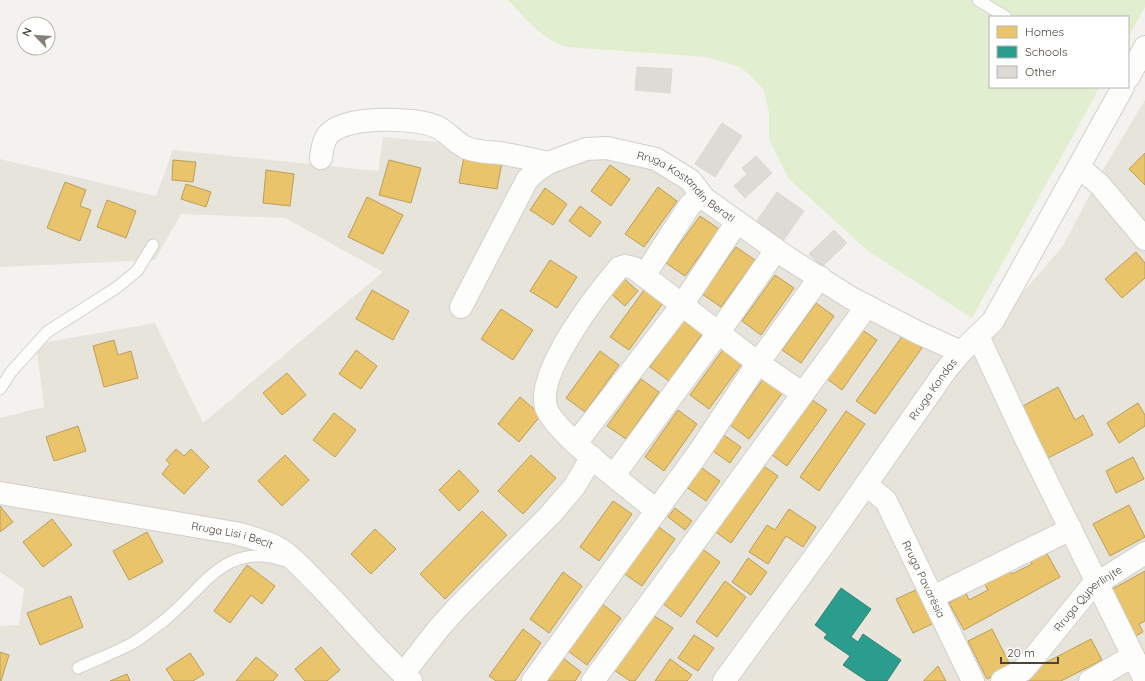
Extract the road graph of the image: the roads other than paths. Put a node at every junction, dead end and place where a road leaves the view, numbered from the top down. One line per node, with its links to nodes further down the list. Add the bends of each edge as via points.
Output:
1 (978, 0): 2 (lane)
2 (1004, 16)
3 (1145, 47): 4 (street)
4 (1129, 76)
5 (1122, 88): 8 (street, Rruga Kondas)
6 (321, 158): 7 (street, via 322,146 328,134 341,126 385,120 421,122 436,126 466,148)
7 (548, 163): 9 (street, Rruga Kostandin Berati, via 586,149 607,148 632,153 656,159 682,174 690,180); 18 (street, Rruga Kostandin Berati, via 527,180)
8 (1079, 167): 11 (street); 20 (street, Rruga Kondas, via 993,321)
9 (700, 195): 10 (street, Rruga Kostandin Berati); 14 (street, via 690,205)
10 (737, 222): 13 (street, Rruga Kostandin Berati); 16 (street)
11 (1141, 228)
12 (153, 245): 23 (lane, via 136,271 116,288 47,332 11,372)
13 (776, 250): 15 (street, Rruga Kostandin Berati); 19 (street)
14 (644, 276): 16 (street); 25 (street, via 634,268 619,268 580,318 547,382 544,394 546,407 551,416)
15 (820, 277): 17 (street, Rruga Kostandin Berati); 22 (street)
16 (682, 305): 19 (street); 25 (street)
17 (867, 306): 21 (street, Rruga Kostandin Berati); 24 (street)
18 (461, 307)
19 (719, 332): 22 (street); 26 (street)
20 (978, 336): 21 (street, Rruga Kondas); 30 (street)
21 (961, 352): 27 (street, Rruga Kondas)
22 (758, 363): 24 (street); 29 (street, via 699,452)
23 (0, 389)
24 (802, 393): 39 (street)
25 (584, 450): 26 (street); 37 (street, via 574,487 550,515 439,628)
26 (614, 475): 29 (street)
27 (866, 484): 34 (street, Rruga Pavarësia, via 886,501); 40 (street, Rruga Kondas)
28 (0, 493): 32 (street, Rruga Lisi i Becit, via 253,537 282,550)
29 (656, 510): 38 (street)
30 (1070, 529): 33 (street); 34 (street)
31 (1145, 553): 33 (street, Rruga Qyperlinjte)
32 (300, 566): 35 (lane, via 277,558 251,554 226,564 163,621 132,644); 37 (street, Rruga Lisi i Becit)
33 (1097, 582): 36 (street); 42 (street, Rruga Qyperlinjte, via 1083,595 1023,670)
34 (933, 597): 41 (street, Rruga Pavarësia)
35 (78, 668)
36 (1137, 671): 43 (street)
37 (407, 677)
38 (533, 681)
39 (593, 681)
40 (724, 681)
41 (973, 681)
42 (1002, 681)
43 (1090, 681)

